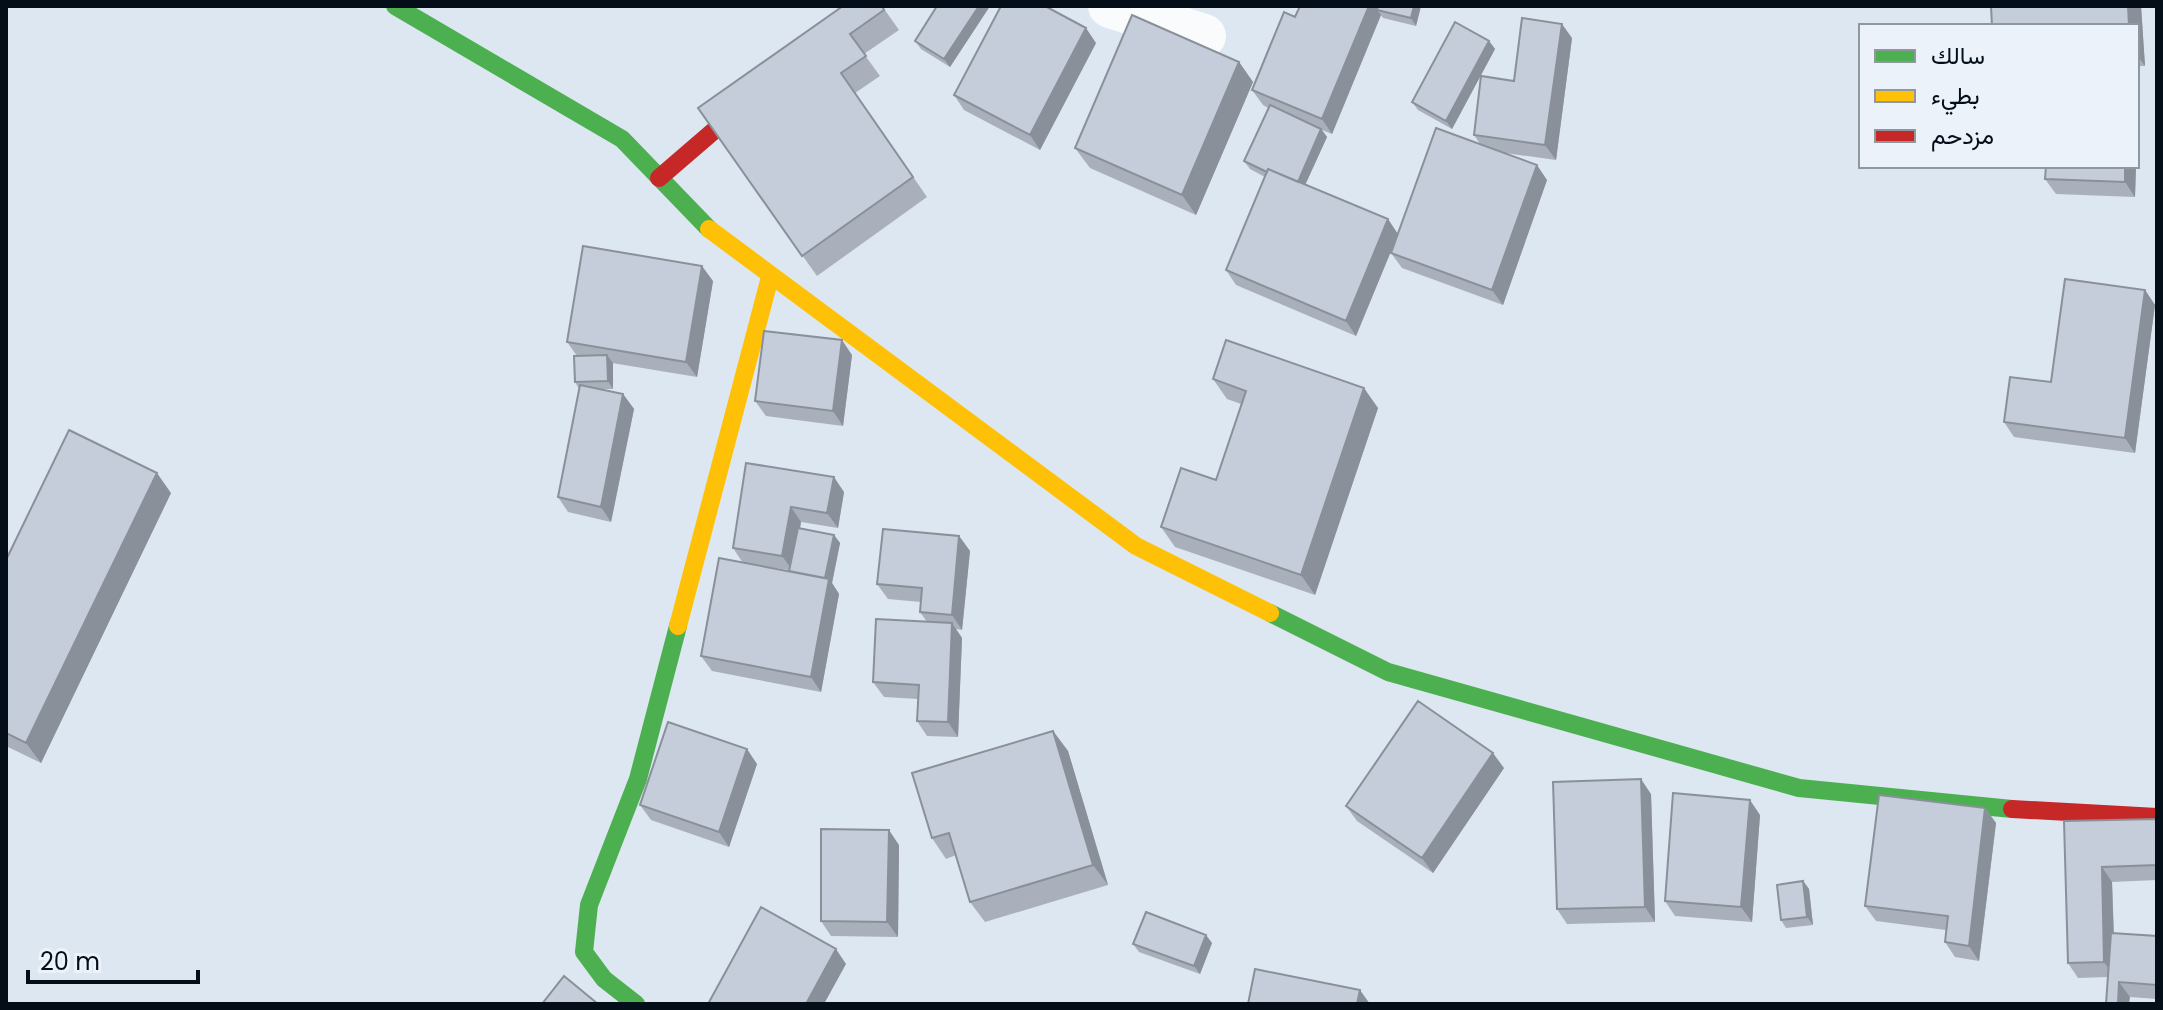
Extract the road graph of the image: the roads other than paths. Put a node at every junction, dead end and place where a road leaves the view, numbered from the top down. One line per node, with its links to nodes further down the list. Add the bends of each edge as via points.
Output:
1 (395, 6): 5 (street, via 622,139)
2 (1110, 6): 3 (street)
3 (1204, 36)
4 (776, 77): 5 (street)
5 (659, 178): 6 (street, via 703,224)
6 (770, 277): 7 (street, via 1136,546 1388,672 1799,788); 8 (street, via 638,779 589,905 584,952 604,979)
7 (2157, 817)
8 (636, 1004)

